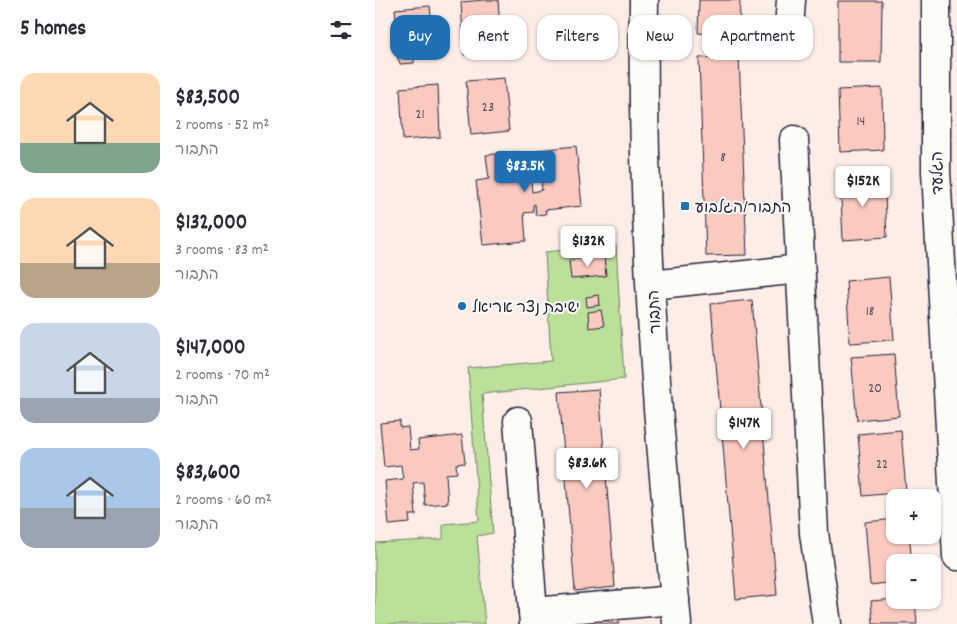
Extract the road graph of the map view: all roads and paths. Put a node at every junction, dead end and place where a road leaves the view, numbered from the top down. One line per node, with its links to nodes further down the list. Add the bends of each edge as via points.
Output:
1 (644, 0): 7 (street, התבור, via 643,87)
2 (791, 0): 4 (street)
3 (936, 0): 9 (street, הגלעד, via 937,216)
4 (790, 15)
5 (794, 140): 6 (street)
6 (800, 269): 7 (street); 12 (street, via 814,533)
7 (651, 285): 10 (street, התבור)
8 (518, 421): 11 (street)
9 (957, 556)
10 (676, 612): 11 (street)
11 (534, 618)
12 (827, 624)

